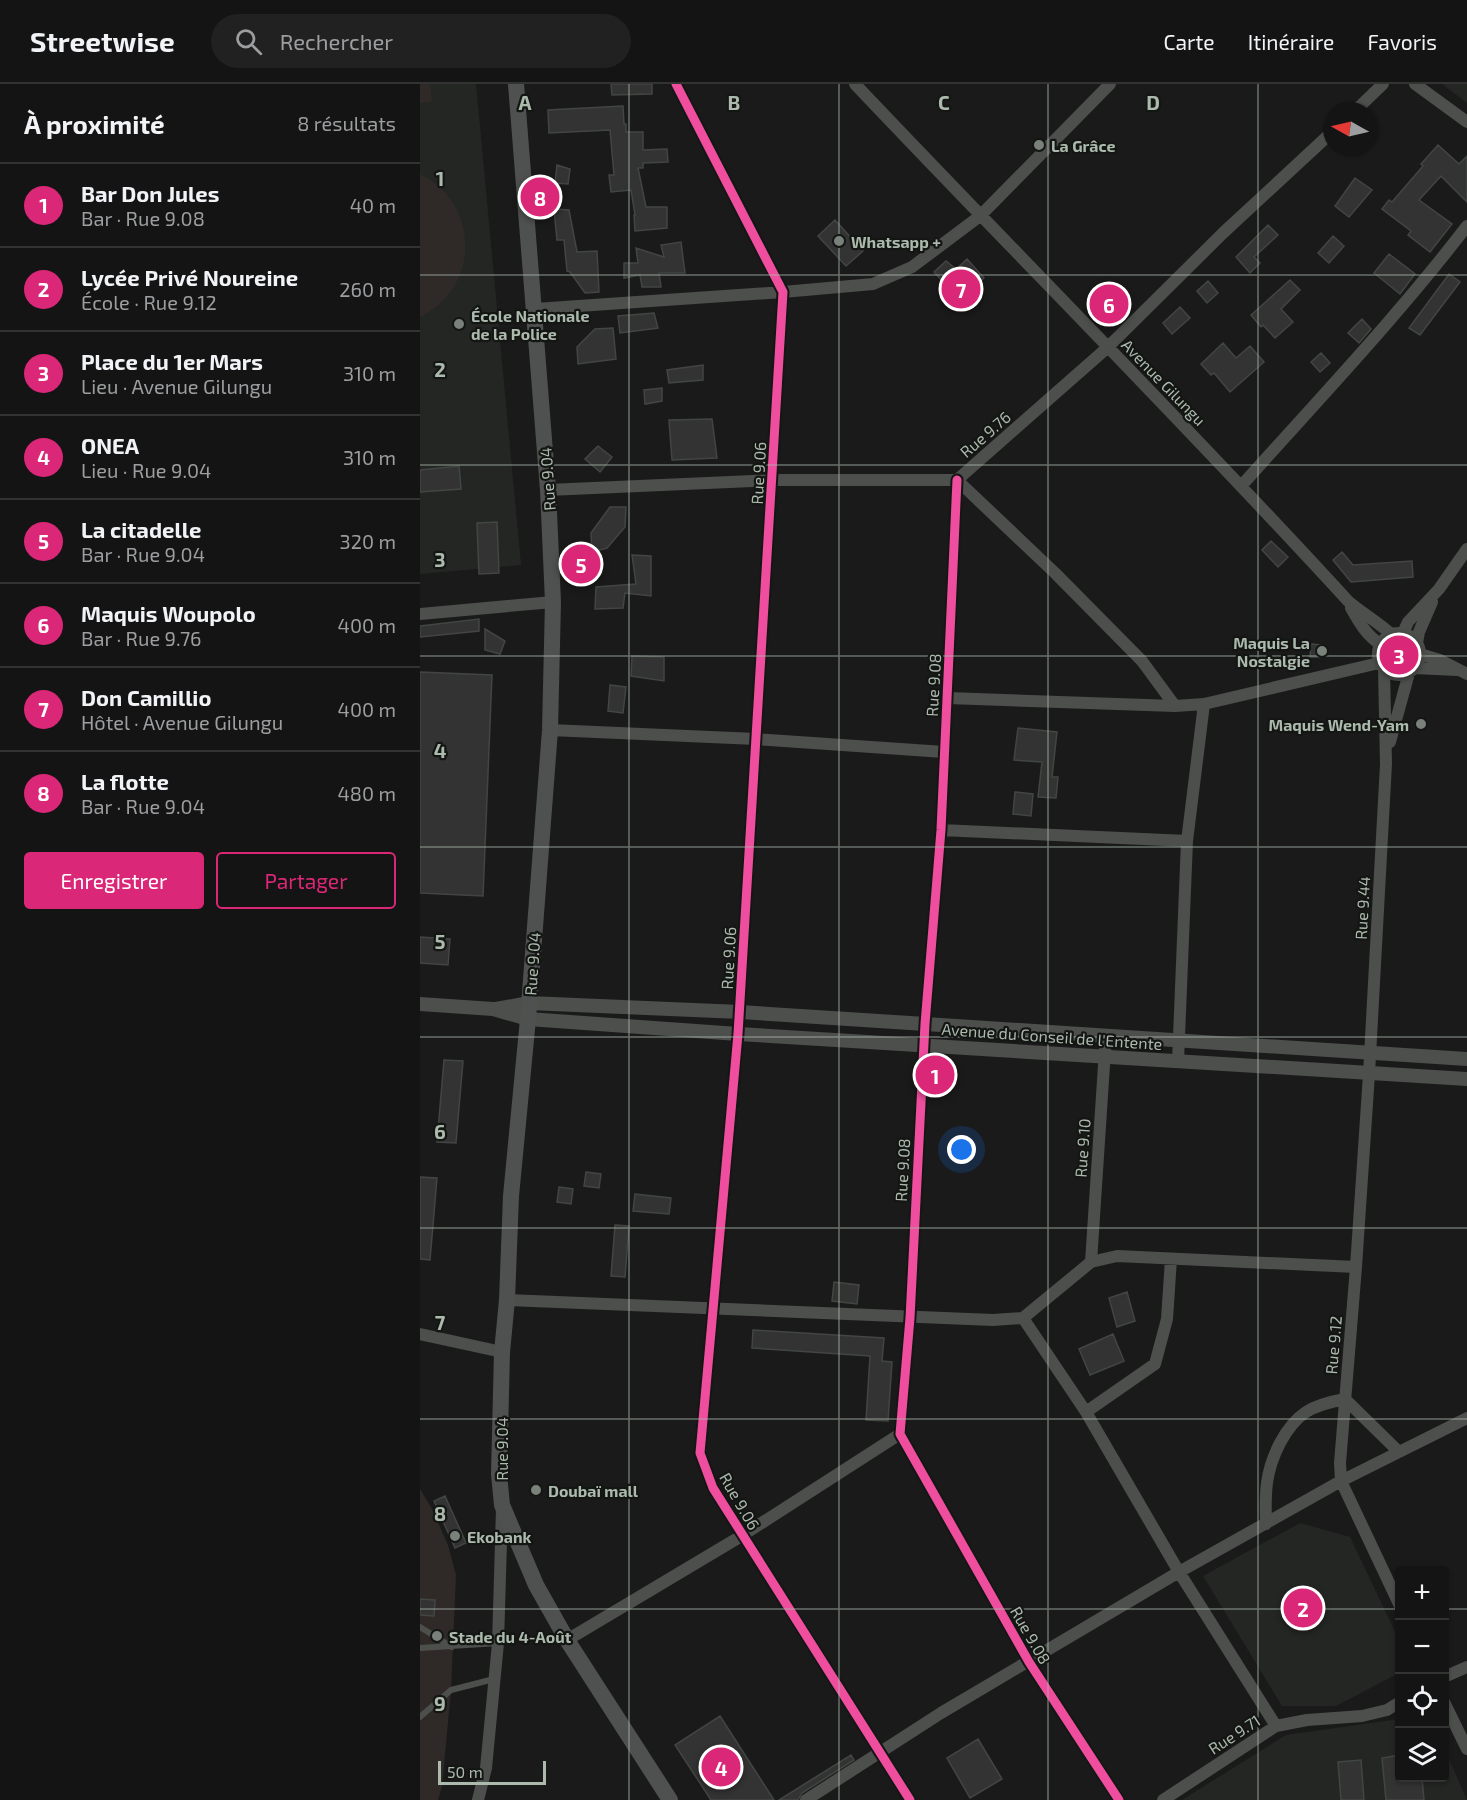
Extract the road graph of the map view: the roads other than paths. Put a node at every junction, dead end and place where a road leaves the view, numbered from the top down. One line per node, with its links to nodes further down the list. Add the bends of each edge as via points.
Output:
1 (516, 84): 13 (main road, Rue 9.04)
2 (676, 84): 12 (street)
3 (855, 84): 10 (street, Avenue Gilungu)
4 (1110, 84): 10 (street)
5 (1383, 84): 7 (street)
6 (1415, 84): 8 (street)
7 (1364, 102)
8 (1467, 122)
9 (1323, 140): 14 (street, Rue 9.76)
10 (980, 216): 12 (street, via 912,267 873,284); 14 (street, Avenue Gilungu)
11 (1467, 226): 17 (street, via 1371,342)
12 (783, 292): 13 (street); 15 (street, Rue 9.06)
13 (535, 309): 18 (main road, Rue 9.04)
14 (1107, 348): 16 (street, Rue 9.76); 17 (street, Avenue Gilungu)
15 (773, 480): 16 (street, Rue 9.76); 18 (street, Rue 9.76); 34 (street, Rue 9.06)
16 (957, 480): 30 (street, Rue 9.08); 32 (street, via 1142,661)
17 (1242, 485): 21 (street, Avenue Gilungu)
18 (548, 490): 22 (main road, Rue 9.04)
19 (1467, 549): 20 (street)
20 (1439, 589): 24 (street); 26 (street, via 1421,627)
21 (1348, 601): 24 (street); 25 (street, via 1361,625)
22 (553, 602): 23 (street); 33 (main road, Rue 9.04)
23 (420, 614)
24 (1397, 634): 25 (street); 26 (street, via 1411,636)
25 (1380, 644): 27 (street, via 1377,654)
26 (1419, 649): 28 (street); 29 (street)
27 (1382, 666): 28 (street, via 1392,674); 31 (street); 36 (street)
28 (1412, 670): 29 (street); 36 (street)
29 (1462, 672)
30 (948, 698): 32 (street); 35 (street, Rue 9.08)
31 (1204, 704): 32 (street); 38 (street)
32 (1175, 706)
33 (550, 730): 34 (street); 40 (main road, Rue 9.04)
34 (756, 739): 35 (street); 41 (street, Rue 9.06)
35 (944, 752): 37 (street, Rue 9.08)
36 (1386, 764): 47 (street, Rue 9.44)
37 (941, 830): 38 (street); 42 (street, Rue 9.08)
38 (1187, 841): 45 (street)
39 (420, 1004): 40 (street, Avenue du Conseil de l'Entente)
40 (528, 1011): 41 (street, Avenue du Conseil de l'Entente); 43 (street, Avenue du Conseil de l'Entente); 56 (main road, Rue 9.04, via 511,1196)
41 (740, 1012): 42 (street, Avenue du Conseil de l'Entente); 43 (street, Rue 9.06)
42 (925, 1024): 44 (street, Avenue du Conseil de l'Entente); 46 (street, Rue 9.08)
43 (738, 1034): 46 (street, Avenue du Conseil de l'Entente); 57 (street, Rue 9.06)
44 (1106, 1035): 45 (street, Avenue du Conseil de l'Entente); 48 (street, Rue 9.10)
45 (1178, 1041): 47 (street, Avenue du Conseil de l'Entente); 50 (street)
46 (924, 1044): 48 (street, Avenue du Conseil de l'Entente); 58 (street, Rue 9.08)
47 (1371, 1053): 49 (street, Avenue du Conseil de l'Entente); 51 (street, Rue 9.44)
48 (1105, 1056): 50 (street, Avenue du Conseil de l'Entente); 54 (street, Rue 9.10)
49 (1467, 1059)
50 (1178, 1061): 51 (street, Avenue du Conseil de l'Entente)
51 (1370, 1074): 52 (street, Avenue du Conseil de l'Entente); 55 (street, Rue 9.12)
52 (1467, 1079)
53 (1171, 1259): 54 (street, via 1117,1256); 55 (street); 63 (street, via 1167,1319 1155,1364)
54 (1091, 1262): 59 (street)
55 (1356, 1267): 62 (street, Rue 9.12)
56 (507, 1300): 57 (street); 61 (main road, Rue 9.04)
57 (714, 1310): 58 (street); 70 (street, Rue 9.06, via 700,1453 713,1488)
58 (910, 1318): 59 (street); 65 (street, Rue 9.08)
59 (1023, 1318): 63 (street)
60 (420, 1334): 61 (street)
61 (502, 1352): 68 (main road, Rue 9.04)
62 (1346, 1399): 66 (street); 67 (street, Rue 9.12); 69 (street, via 1316,1406 1290,1425 1270,1461)
63 (1086, 1412): 71 (street)
64 (1467, 1418): 66 (street)
65 (900, 1434): 70 (street); 78 (street, Rue 9.08)
66 (1399, 1452): 67 (street)
67 (1341, 1481): 69 (street); 72 (street, Rue 9.12)
68 (502, 1505): 74 (main road, Rue 9.04, via 536,1585); 75 (street)
69 (1266, 1524): 71 (street)
70 (743, 1535): 74 (street); 87 (street, Rue 9.06)
71 (1179, 1572): 78 (street); 85 (street)
72 (1395, 1595)
73 (420, 1627): 76 (lane)
74 (567, 1640): 89 (main road, Rue 9.04)
75 (498, 1643): 76 (lane); 81 (street)
76 (453, 1647): 77 (lane)
77 (420, 1648)
78 (1029, 1662): 87 (street); 92 (street, Rue 9.08)
79 (1467, 1667): 80 (street)
80 (1449, 1675)
81 (494, 1679): 84 (lane, via 451,1690); 88 (street, via 486,1768)
82 (1395, 1705): 85 (street, Rue 9.71, via 1362,1716)
83 (1449, 1712): 86 (street)
84 (421, 1716)
85 (1276, 1726): 93 (street, Rue 9.71)
86 (1467, 1749)
87 (881, 1752): 90 (street); 91 (street, Rue 9.06)
88 (478, 1800)
89 (670, 1800)
90 (806, 1800)
91 (910, 1800)
92 (1119, 1800)
93 (1163, 1800)

